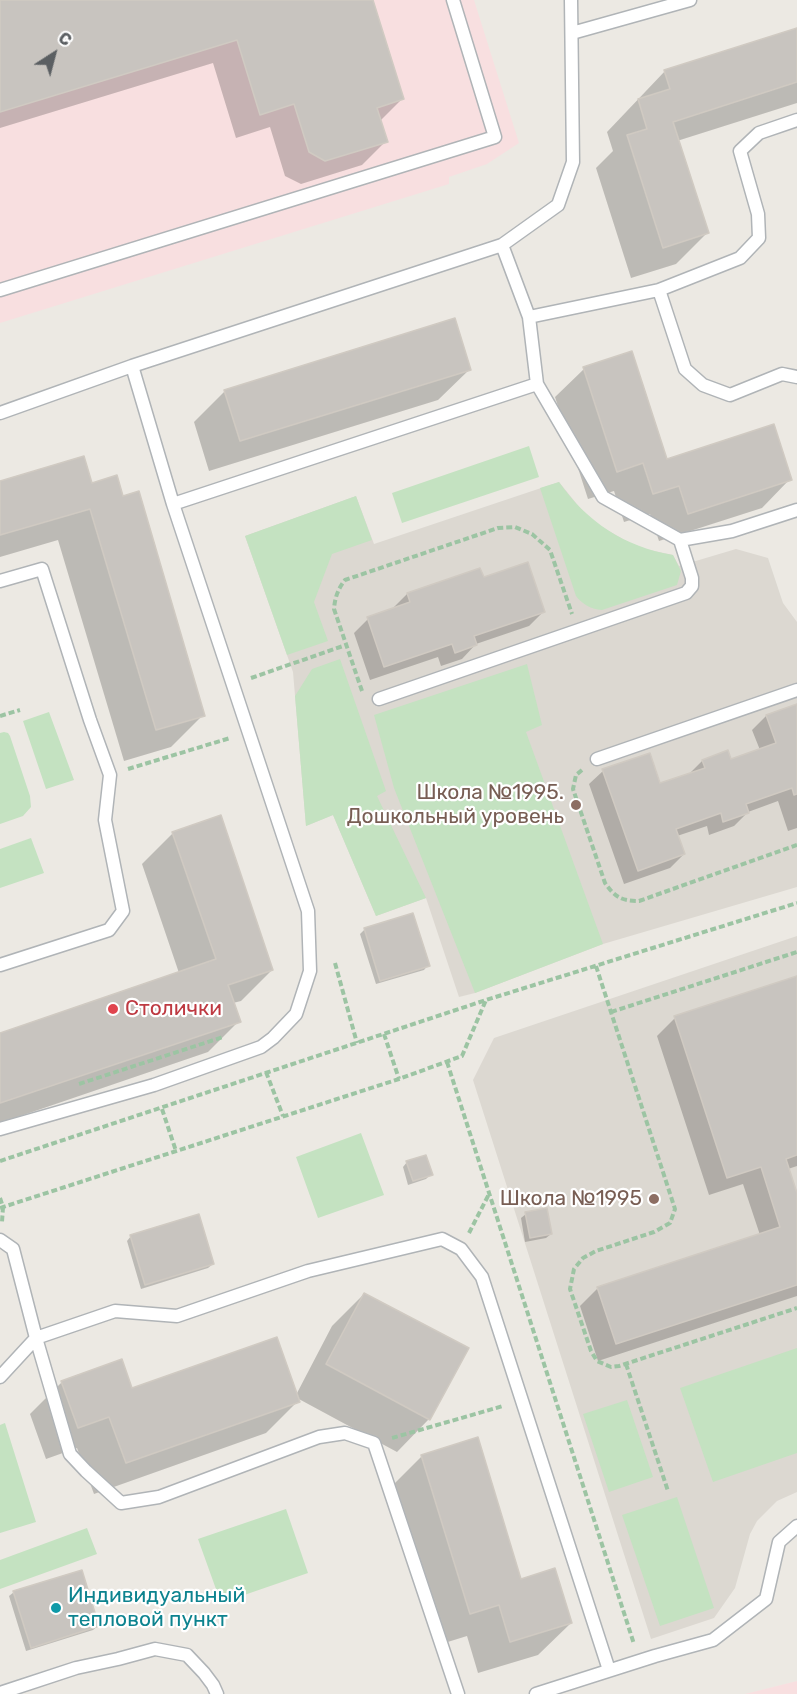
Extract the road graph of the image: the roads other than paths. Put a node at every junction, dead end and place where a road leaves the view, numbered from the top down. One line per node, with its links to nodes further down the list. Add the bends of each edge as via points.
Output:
1 (453, 0): 7 (lane, via 495,136)
2 (571, 0): 4 (lane)
3 (690, 0): 4 (lane)
4 (572, 33): 6 (lane, via 573,162 558,205)
5 (797, 120): 8 (lane, via 759,133 740,151 758,214 759,238 740,258)
6 (502, 245): 9 (lane); 10 (lane)
7 (0, 290)
8 (659, 290): 9 (lane); 11 (lane, via 686,369 703,385 730,395 782,374)
9 (529, 317): 12 (lane)
10 (132, 366): 13 (lane); 14 (lane)
11 (797, 377)
12 (537, 384): 14 (lane); 16 (lane, via 603,497)
13 (0, 414)
14 (173, 504): 22 (lane, via 308,911 310,971 296,1014 261,1047 154,1085)
15 (797, 510): 16 (lane, via 732,531)
16 (680, 540): 19 (lane, via 692,578 686,593)
17 (0, 581): 21 (lane, via 42,569 110,775 105,820 123,911 109,930)
18 (797, 690): 20 (lane)
19 (379, 699)
20 (597, 759)
21 (0, 965)
22 (0, 1129)
23 (0, 1240): 24 (lane, via 13,1249)
24 (36, 1338): 25 (lane); 27 (lane, via 115,1311 177,1316 308,1271 442,1239 461,1249 482,1277); 30 (lane, via 70,1454 121,1503 159,1497 319,1437 345,1433 374,1443)
25 (0, 1377)
26 (797, 1526): 27 (lane, via 779,1542 766,1599 713,1640)
27 (609, 1670): 31 (lane)
28 (0, 1693): 29 (lane, via 76,1668 155,1649 187,1655)
29 (216, 1694)
30 (458, 1694)
31 (536, 1694)

